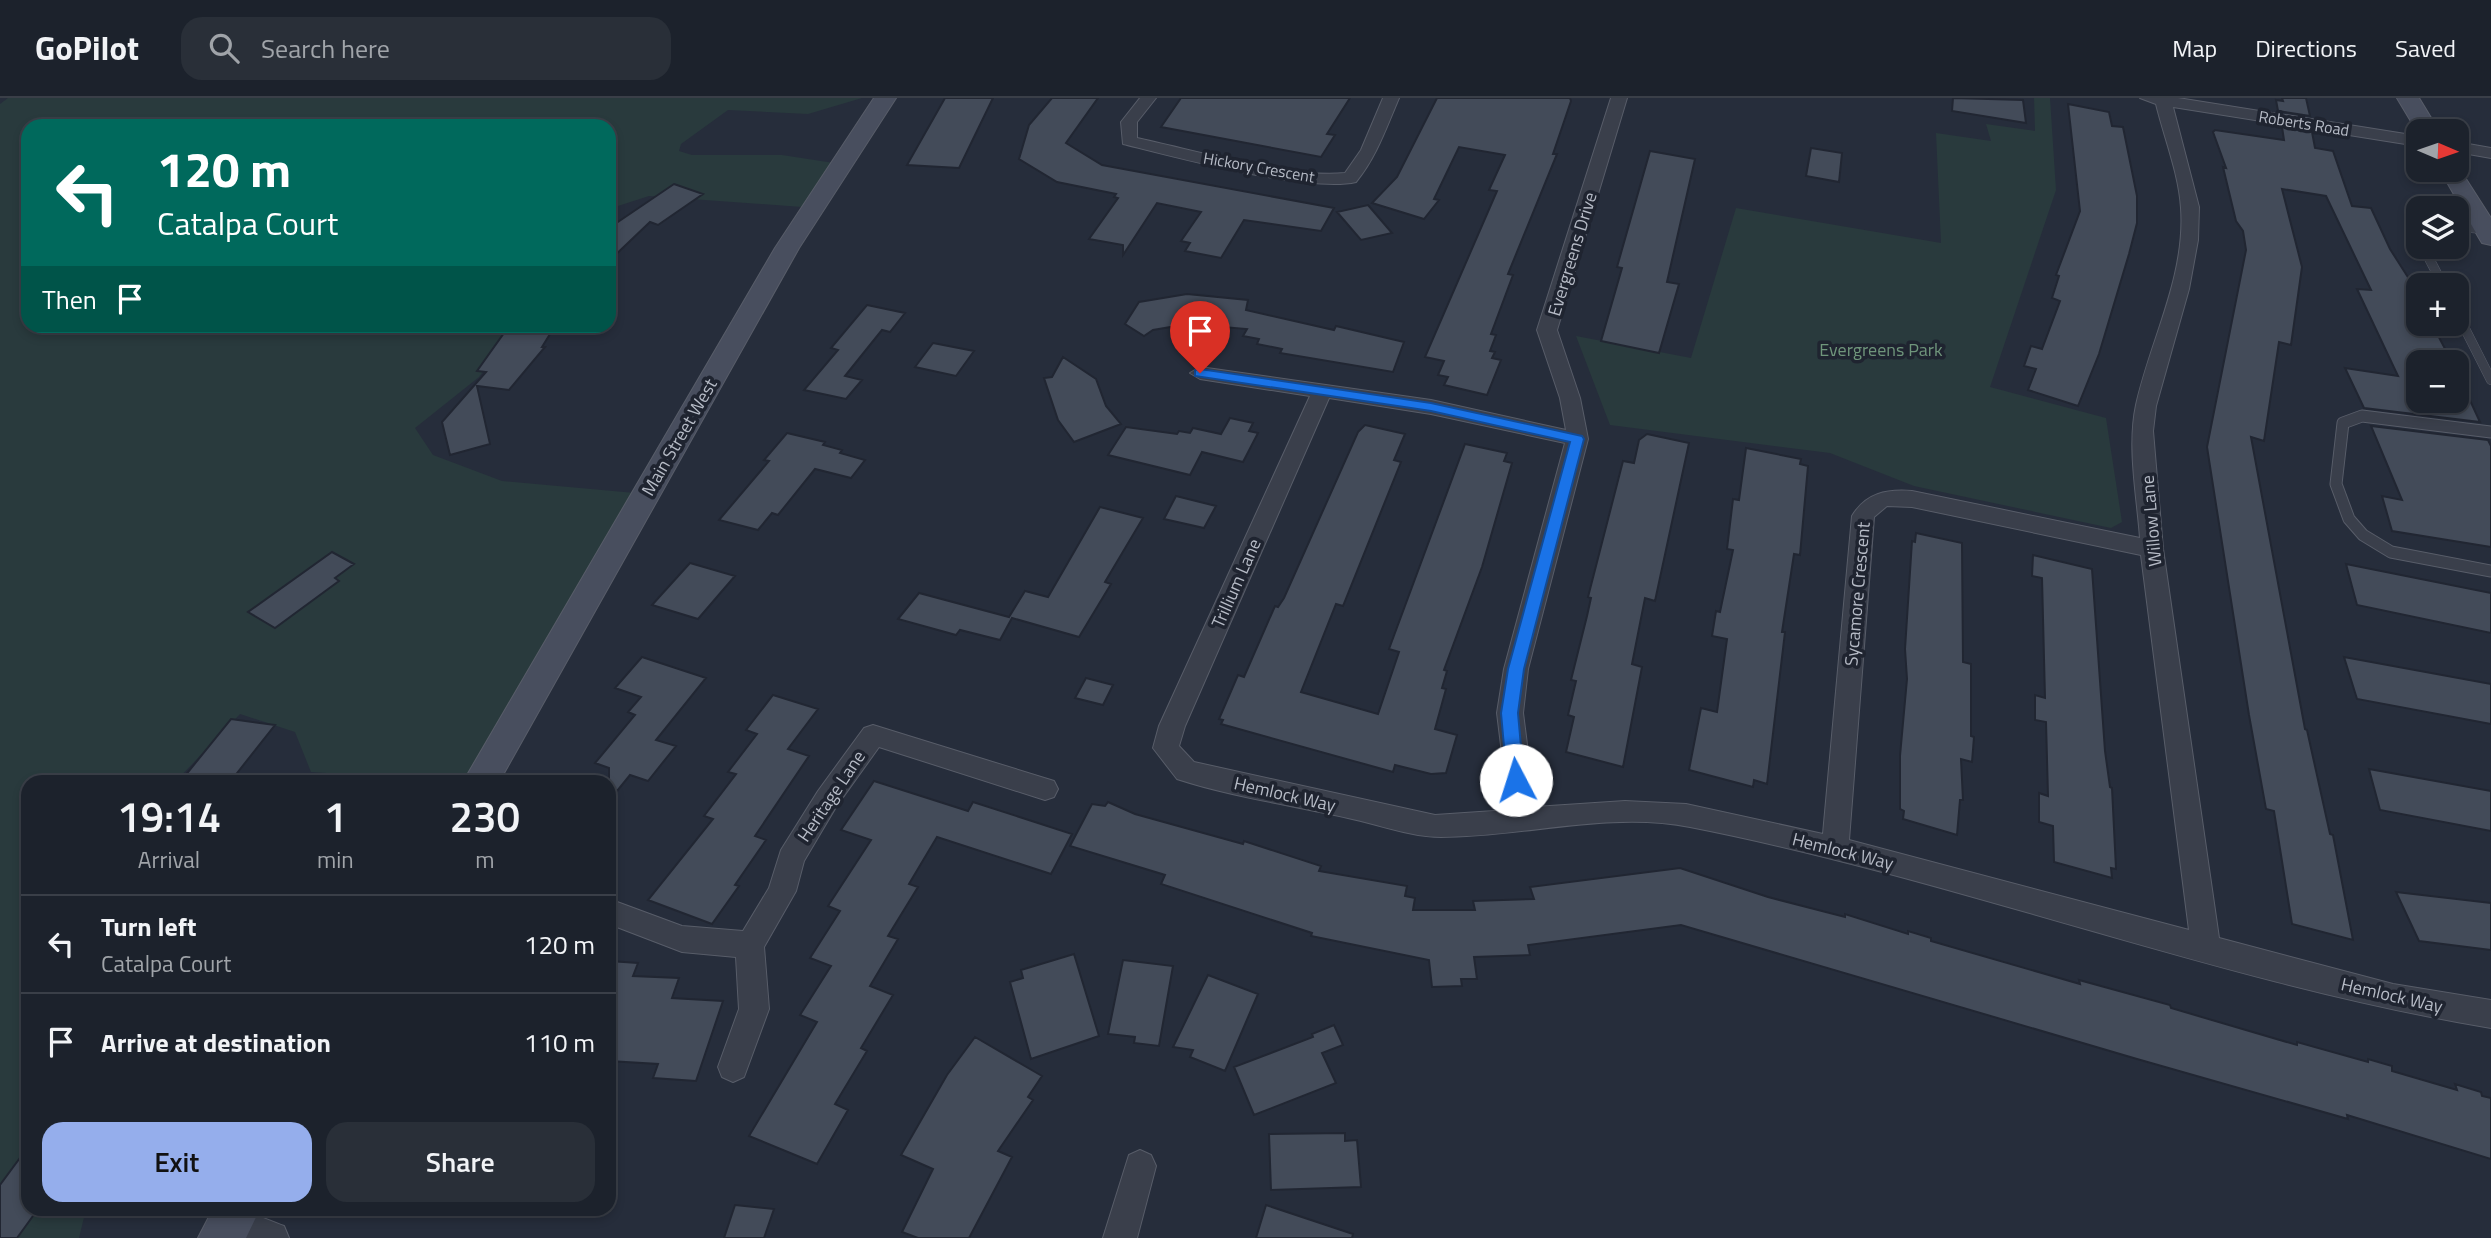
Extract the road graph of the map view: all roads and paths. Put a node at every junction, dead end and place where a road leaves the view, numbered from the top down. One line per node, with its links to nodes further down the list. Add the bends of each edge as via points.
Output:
1 (885, 98): 23 (main road, Main Street West, via 787,248)
2 (1149, 98): 3 (street, Hickory Crescent, via 1129,122 1129,141 1331,180 1350,178 1362,164)
3 (1391, 98)
4 (1619, 98): 19 (street, Evergreens Drive, via 1548,330 1577,415)
5 (2408, 98): 7 (main road)
6 (2155, 99): 8 (street, Roberts Road); 20 (street, Willow Lane, via 2190,207 2180,289 2143,431)
7 (2421, 119)
8 (2406, 139)
9 (2469, 149): 10 (street)
10 (2491, 153)
11 (2458, 182): 13 (main road)
12 (2469, 230): 13 (lane)
13 (2488, 234)
14 (2469, 336): 16 (lane)
15 (1200, 373): 17 (street)
16 (2491, 380)
17 (1322, 392): 19 (street, via 1431,407); 22 (street, Trillium Lane, via 1172,726 1166,748)
18 (2491, 432): 21 (lane, via 2362,416 2343,423 2336,484 2349,519 2391,552)
19 (1577, 439): 25 (street, Evergreens Drive, via 1516,669 1510,713)
20 (2152, 549): 26 (street, Sycamore Crescent, via 1912,499 1888,497 1870,504 1863,516); 29 (street, Willow Lane)
21 (2491, 571)
22 (1186, 771): 25 (street, Hemlock Way, via 1435,826)
23 (485, 775)
24 (1045, 789): 28 (street, Heritage Lane, via 873,735 791,858 782,891)
25 (1524, 819): 26 (street, Hemlock Way, via 1625,812 1686,815)
26 (1835, 848): 29 (street, Hemlock Way)
27 (616, 914): 28 (street, via 682,939)
28 (750, 945): 31 (street, via 754,1009)
29 (2206, 947): 30 (street, Hemlock Way, via 2393,998)
30 (2491, 1014)
31 (733, 1067)
32 (1140, 1166): 35 (street)
33 (230, 1223): 34 (street)
34 (272, 1238)
35 (1120, 1238)

